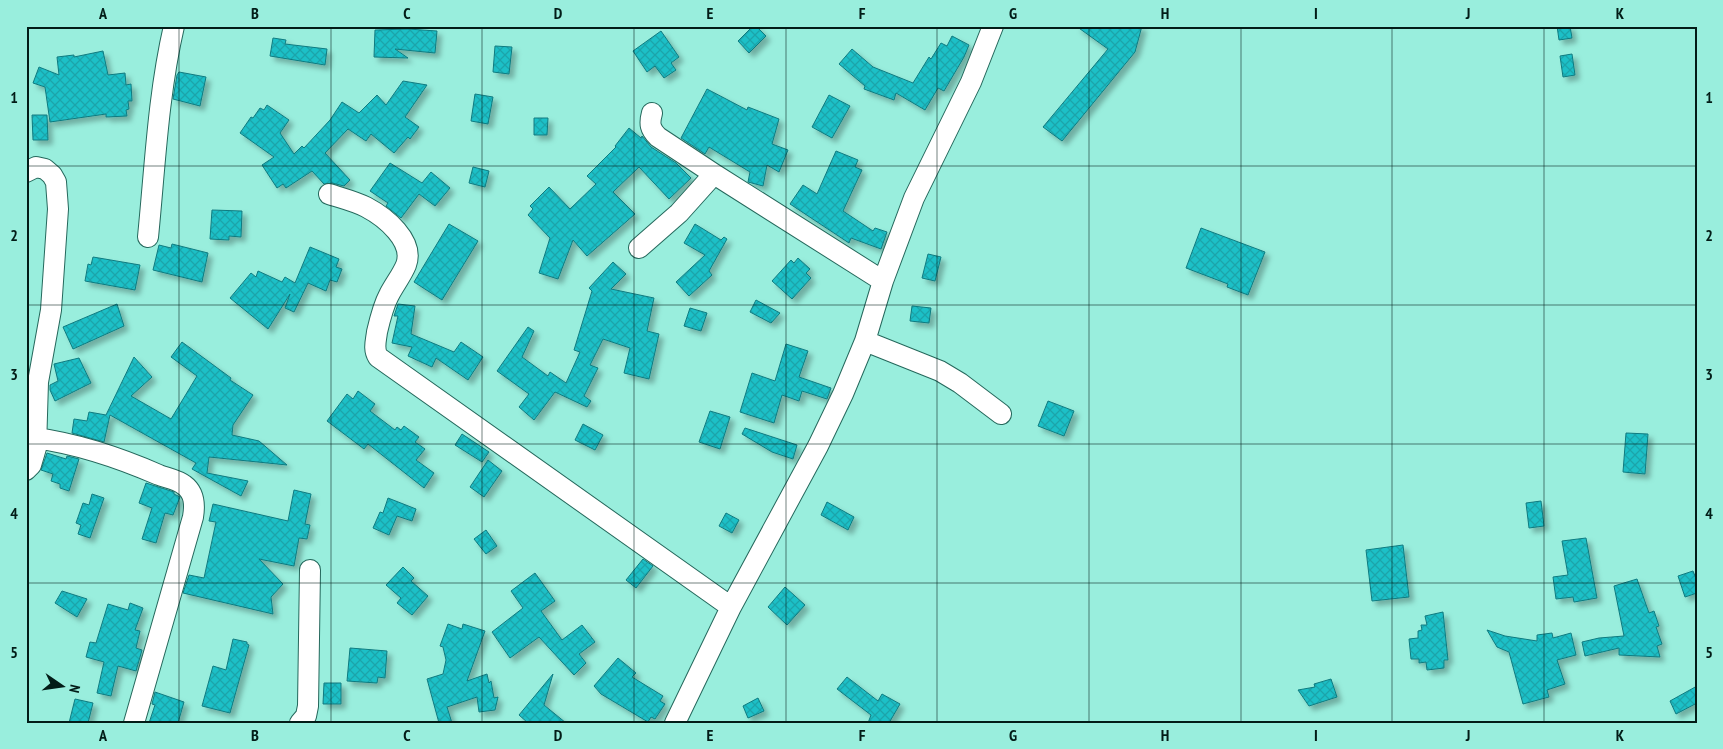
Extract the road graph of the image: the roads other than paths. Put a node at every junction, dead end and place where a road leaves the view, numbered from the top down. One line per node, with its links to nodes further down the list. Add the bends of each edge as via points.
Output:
1 (174, 26): 7 (street, via 161,109)
2 (993, 26): 9 (street, via 971,82 914,198)
3 (652, 113): 5 (street, via 650,125 654,133)
4 (26, 172): 12 (street, via 36,167 52,175 56,182 58,209 51,310 38,382)
5 (714, 174): 8 (street, via 679,212); 9 (street)
6 (329, 194): 15 (street, via 374,212 407,246 405,267 389,294 379,322 374,349 378,357)
7 (148, 237)
8 (638, 248)
9 (883, 281): 10 (street)
10 (865, 341): 11 (street, via 940,371); 15 (street, via 818,446)
11 (1001, 414)
12 (36, 438): 13 (street, via 31,465); 16 (street, via 60,441 150,471 184,485 194,499 193,517)
13 (26, 470)
14 (310, 570): 17 (street, via 308,706)
15 (731, 607): 18 (street)
16 (134, 723)
17 (300, 723)
18 (675, 723)

